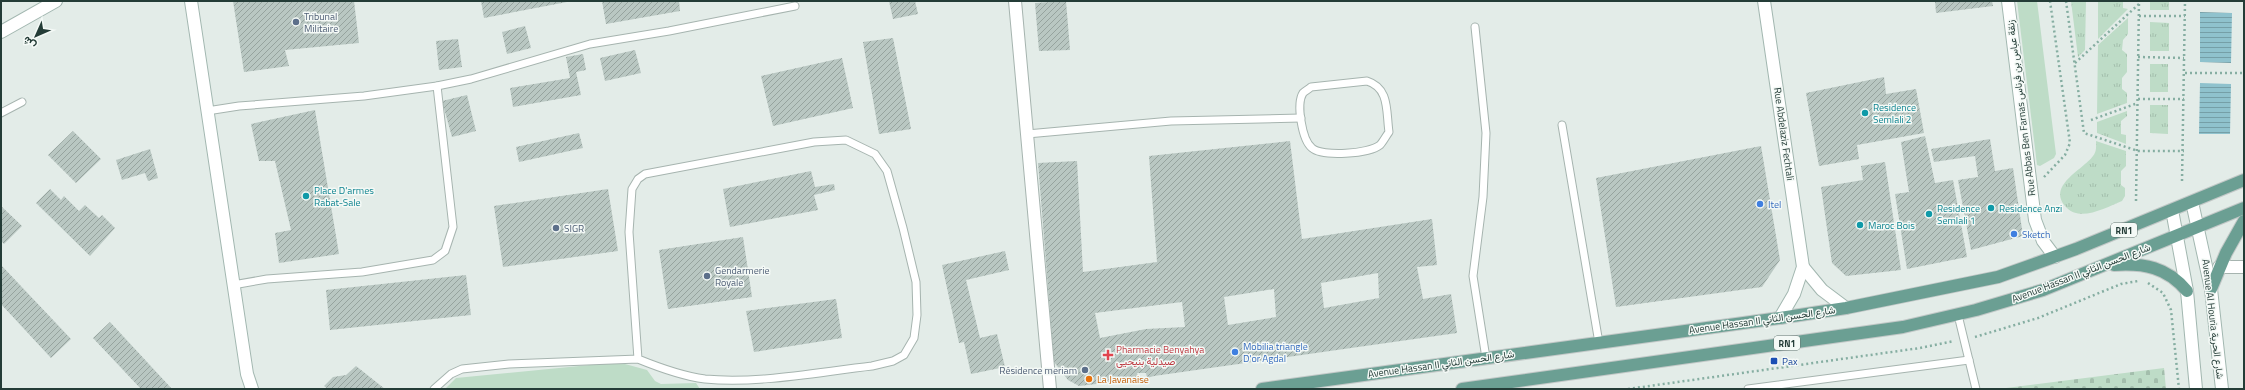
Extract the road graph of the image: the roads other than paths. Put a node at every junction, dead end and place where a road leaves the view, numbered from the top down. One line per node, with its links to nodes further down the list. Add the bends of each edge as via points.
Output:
1 (56, 1): 8 (street)
2 (191, 1): 11 (street)
3 (1015, 1): 15 (street)
4 (1764, 1): 27 (street, Rue Abdelaziz Fechtali)
5 (2008, 1): 23 (street, Rue Abbas Ben Farnas زنقة عباس بن فرناس, via 2038,231 2048,250)
6 (795, 6): 9 (lane, via 590,44 471,79)
7 (1475, 27): 35 (lane, via 1486,133 1483,197 1473,276)
8 (1, 32)
9 (437, 86): 11 (lane, via 364,96); 28 (lane, via 453,227 445,251 433,260 362,272)
10 (22, 102): 12 (lane)
11 (207, 111): 28 (street)
12 (1, 113)
13 (1301, 118): 13 (lane, via 1300,104 1303,93 1311,87 1367,81 1377,84 1384,93 1388,132 1380,145 1369,150 1325,154 1313,149 1304,140); 15 (lane, via 1171,121)
14 (1562, 125): 34 (lane)
15 (1027, 134): 42 (street)
16 (2244, 180): 17 (main road, Avenue Hassan II شارع الحسن الثاني / RN1)
17 (2192, 202): 19 (main road, Avenue Hassan II شارع الحسن الثاني / RN1); 21 (street, Avenue Al Houria شارع الحرية)
18 (2244, 208): 21 (main road, Avenue Hassan II شارع الحسن الثاني / RN1)
19 (2172, 210): 22 (street); 23 (main road, Avenue Hassan II شارع الحسن الثاني / RN1)
20 (2244, 221): 25 (main road)
21 (2198, 227): 22 (main road, Avenue Hassan II شارع الحسن الثاني / RN1); 29 (street, Avenue Al Houria شارع الحرية)
22 (2177, 236): 24 (main road, Avenue Hassan II شارع الحسن الثاني / RN1); 30 (street)
23 (2055, 257): 31 (main road, Avenue Hassan II شارع الحسن الثاني / RN1, via 1998,278 1970,285)
24 (2104, 266): 30 (main road, via 2150,266 2170,275); 32 (main road, Avenue Hassan II شارع الحسن الثاني / RN1, via 2043,290)
25 (2219, 267): 26 (street); 29 (main road)
26 (2244, 267)
27 (1803, 268): 31 (street, via 1822,290); 33 (street, via 1794,294)
28 (233, 284): 38 (street)
29 (2211, 289): 48 (street, Avenue Al Houria شارع الحرية)
30 (2187, 291): 47 (street)
31 (1846, 308): 33 (main road, Avenue Hassan II شارع الحسن الثاني / RN1)
32 (1958, 315): 37 (lane); 44 (main road, Avenue Hassan II شارع الحسن الثاني / RN1, via 1903,327)
33 (1780, 318): 34 (main road, Avenue Hassan II شارع الحسن الثاني / RN1)
34 (1598, 343): 35 (main road, Avenue Hassan II شارع الحسن الثاني / RN1)
35 (1486, 358): 43 (main road, Avenue Hassan II شارع الحسن الثاني / RN1)
36 (638, 359): 36 (lane, via 677,374 739,381 872,366 893,361 904,354 914,338 917,315 916,282 887,171 875,154 846,140 814,142 662,170 645,174 638,179 632,190 629,232); 41 (lane, via 509,364 462,369 451,374)
37 (1969, 360): 45 (lane); 46 (lane)
38 (247, 374): 39 (street); 40 (street)
39 (244, 389)
40 (252, 389)
41 (434, 389)
42 (1050, 389)
43 (1262, 389)
44 (1462, 389)
45 (1748, 389)
46 (1976, 389)
47 (2196, 389)
48 (2222, 389)

